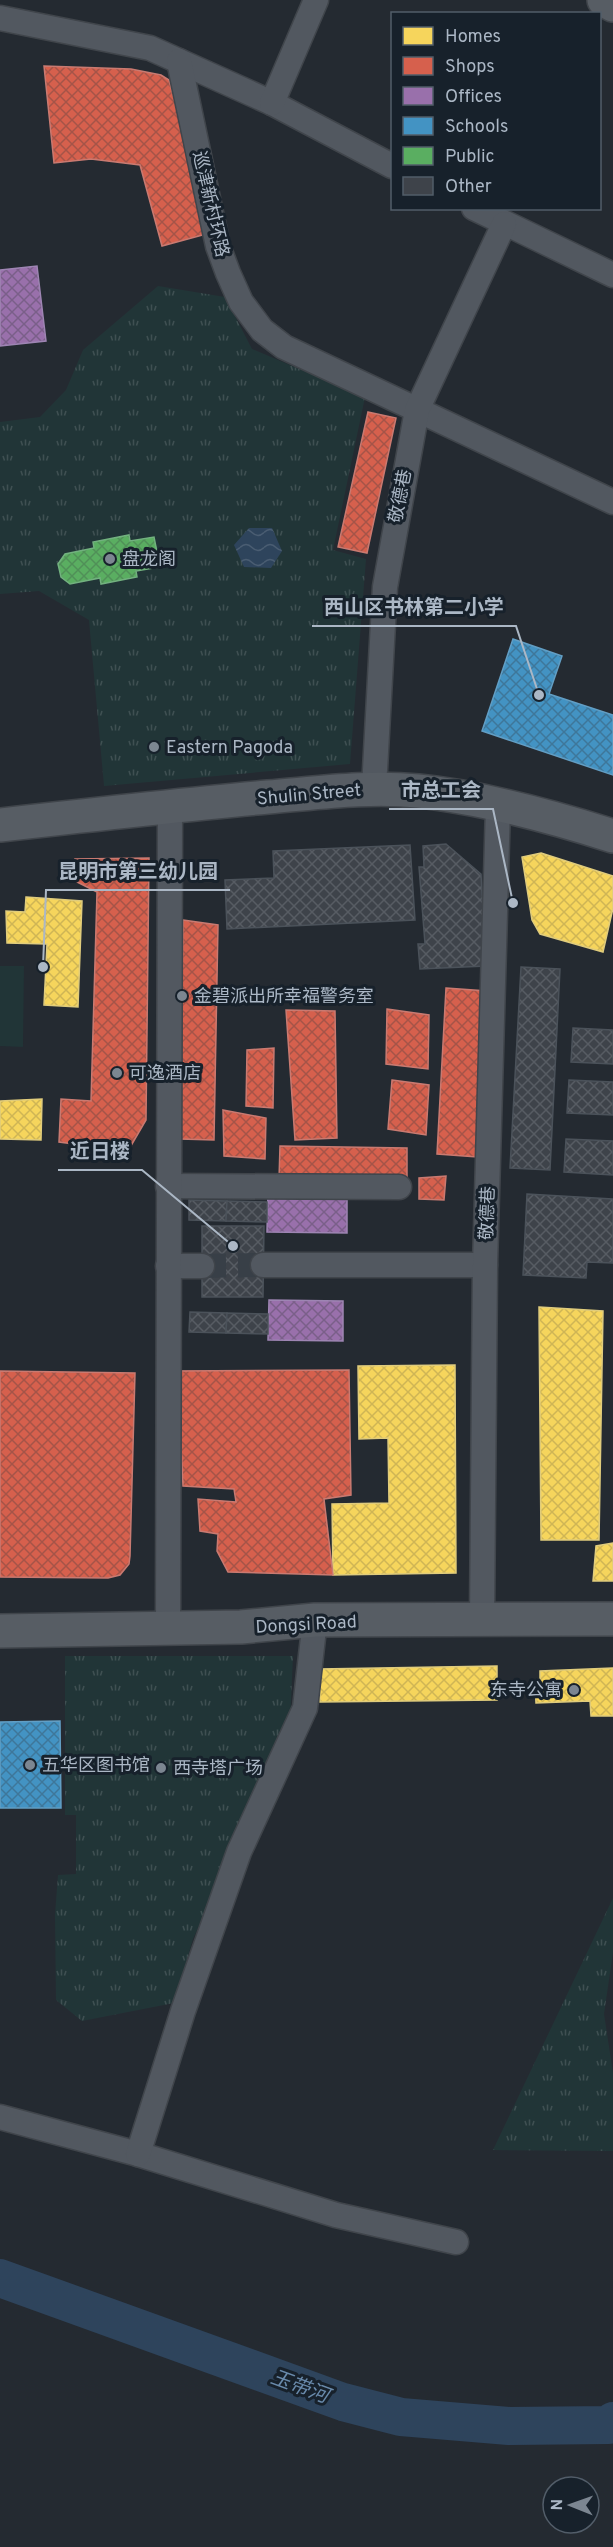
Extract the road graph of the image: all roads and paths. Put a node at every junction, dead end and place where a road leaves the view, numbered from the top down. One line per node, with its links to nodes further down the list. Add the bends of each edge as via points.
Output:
1 (316, 0): 6 (street)
2 (604, 0): 3 (street)
3 (613, 5)
4 (0, 18): 5 (street, via 150,48)
5 (179, 61): 6 (street); 11 (street, 巡津新村环路, via 218,246 242,302 262,330 284,347)
6 (272, 103): 7 (street)
7 (391, 165)
8 (478, 210): 9 (street)
9 (504, 224): 10 (street); 11 (street, 敬德巷)
10 (613, 275)
11 (417, 410): 12 (street, 巡津新村环路); 13 (street, 敬德巷, via 385,587)
12 (613, 502)
13 (374, 788): 14 (street, Shulin Street); 15 (street, Shulin Street, via 419,791)
14 (170, 806): 16 (street, Shulin Street); 18 (street)
15 (498, 806): 17 (street, Shulin Street); 20 (street, 敬德巷)
16 (0, 825)
17 (613, 836)
18 (168, 1186): 19 (street); 22 (street)
19 (399, 1187)
20 (485, 1264): 21 (street); 26 (street, 敬德巷)
21 (263, 1265)
22 (168, 1266): 23 (street); 27 (street)
23 (202, 1266)
24 (613, 1619): 26 (street, Dongsi Road)
25 (315, 1620): 26 (street, Dongsi Road); 27 (street, Dongsi Road); 30 (street, via 305,1708 239,1852)
26 (482, 1620)
27 (168, 1629): 28 (street, Dongsi Road)
28 (0, 1631)
29 (0, 2117): 30 (street)
30 (138, 2154): 31 (street, via 336,2215)
31 (456, 2242)

